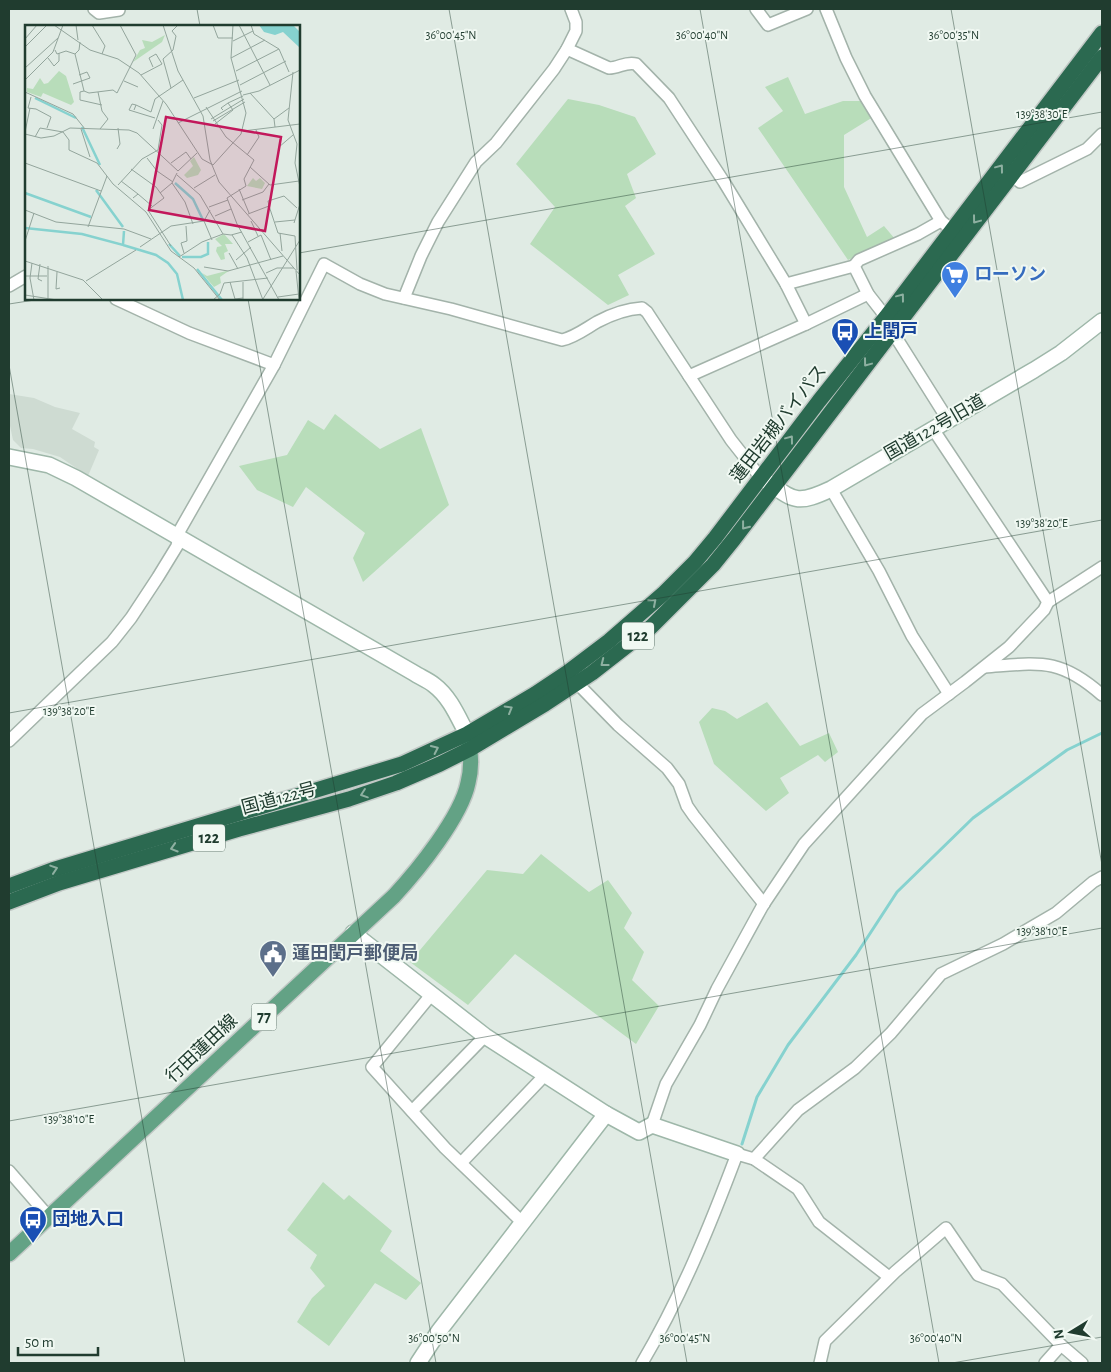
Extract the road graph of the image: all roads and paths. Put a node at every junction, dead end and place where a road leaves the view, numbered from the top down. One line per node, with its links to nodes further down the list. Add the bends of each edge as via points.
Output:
1 (94, 9): 6 (street, via 99,13)
2 (572, 9): 8 (street, via 576,31)
3 (756, 9): 4 (street, via 768,25)
4 (807, 9)
5 (826, 9): 12 (street, via 865,96)
6 (119, 10)
7 (1102, 33): 12 (highway, 蓮田岩槻バイパス / 122, one-way to 7)
8 (567, 48): 15 (street, via 609,68 630,62 636,64 669,98); 18 (street, via 496,143 476,162 438,222)
9 (1102, 57): 11 (highway, 蓮田岩槻バイパス / 122)
10 (1102, 134): 11 (street, via 1087,149 1020,182)
11 (1011, 175): 22 (highway, 蓮田岩槻バイパス / 122, one-way to 22)
12 (947, 226): 13 (street, via 918,234 859,260); 22 (highway, 蓮田岩槻バイパス / 122, one-way to 12)
13 (854, 266): 15 (street); 17 (street)
14 (25, 277): 16 (street)
15 (786, 284): 21 (street)
16 (9, 286)
17 (868, 294): 21 (street); 22 (street)
18 (404, 298): 23 (street, via 360,284 324,264); 24 (street, via 562,340 618,313 642,308)
19 (118, 300): 23 (street, via 189,334)
20 (1102, 321): 25 (street, 国道122号旧道, via 1040,366)
21 (806, 324): 24 (street)
22 (889, 324): 25 (street); 28 (highway, 蓮田岩槻バイパス / 122, one-way to 22, via 819,401); 29 (highway, 蓮田岩槻バイパス / 122, one-way to 29)
23 (274, 365): 31 (street, via 180,530)
24 (690, 376): 28 (street, via 731,440)
25 (948, 420): 26 (street, 国道122号旧道)
26 (933, 429): 30 (street, 国道122号旧道); 33 (street)
27 (9, 456): 31 (street, via 49,465)
28 (761, 478): 29 (street, 国道122号旧道); 39 (highway, 蓮田岩槻バイパス / 122, one-way to 28, via 552,683 663,594 695,562)
29 (775, 488): 30 (street, 国道122号旧道, via 799,501); 35 (highway, 蓮田岩槻バイパス / 122, one-way to 35, via 718,558 651,627)
30 (831, 489): 36 (street, via 879,570 912,636)
31 (179, 537): 38 (street, via 158,577 112,642); 39 (street, via 434,685 449,701)
32 (1102, 567): 33 (street)
33 (1048, 602): 34 (street, via 1009,647)
34 (985, 667): 36 (street); 37 (street, via 1053,665 1072,672)
35 (577, 683): 39 (highway, 蓮田岩槻バイパス / 122, via 545,704); 43 (street, via 667,768 679,784 694,816)
36 (949, 694): 43 (street, via 922,714 830,814 804,844)
37 (1102, 695)
38 (9, 741)
39 (469, 741): 41 (highway, 国道122号 / 122, one-way to 39); 42 (highway, 国道122号 / 122, one-way to 42, via 410,778 349,799 59,883); 44 (main road, 行田蓮田線 / 77, via 468,785 459,807 415,873)
40 (1102, 877): 52 (street, via 1056,913 998,947 941,974 891,1033 854,1068 798,1110)
41 (9, 886)
42 (9, 902)
43 (764, 904): 50 (street, via 666,1084)
44 (353, 933): 45 (street); 55 (main road, 行田蓮田線 / 77)
45 (431, 995): 46 (street); 48 (street, via 372,1067)
46 (485, 1036): 47 (street); 48 (street)
47 (545, 1074): 49 (street); 53 (street)
48 (412, 1111): 53 (street)
49 (606, 1114): 50 (street, via 639,1132); 56 (street)
50 (652, 1125): 51 (street)
51 (737, 1154): 52 (street); 61 (street, via 686,1279 664,1327)
52 (754, 1159): 58 (street, via 798,1189 820,1222)
53 (461, 1163): 56 (street)
54 (9, 1171): 55 (street)
55 (49, 1217): 57 (main road, 行田蓮田線 / 77)
56 (522, 1222): 60 (street, via 438,1331)
57 (9, 1254)
58 (889, 1277): 59 (street, via 946,1228 978,1275 1002,1284); 62 (street, via 825,1341)
59 (1061, 1345): 63 (street); 64 (street)
60 (418, 1363)
61 (642, 1363)
62 (820, 1363)
63 (1045, 1363)
64 (1082, 1363)

